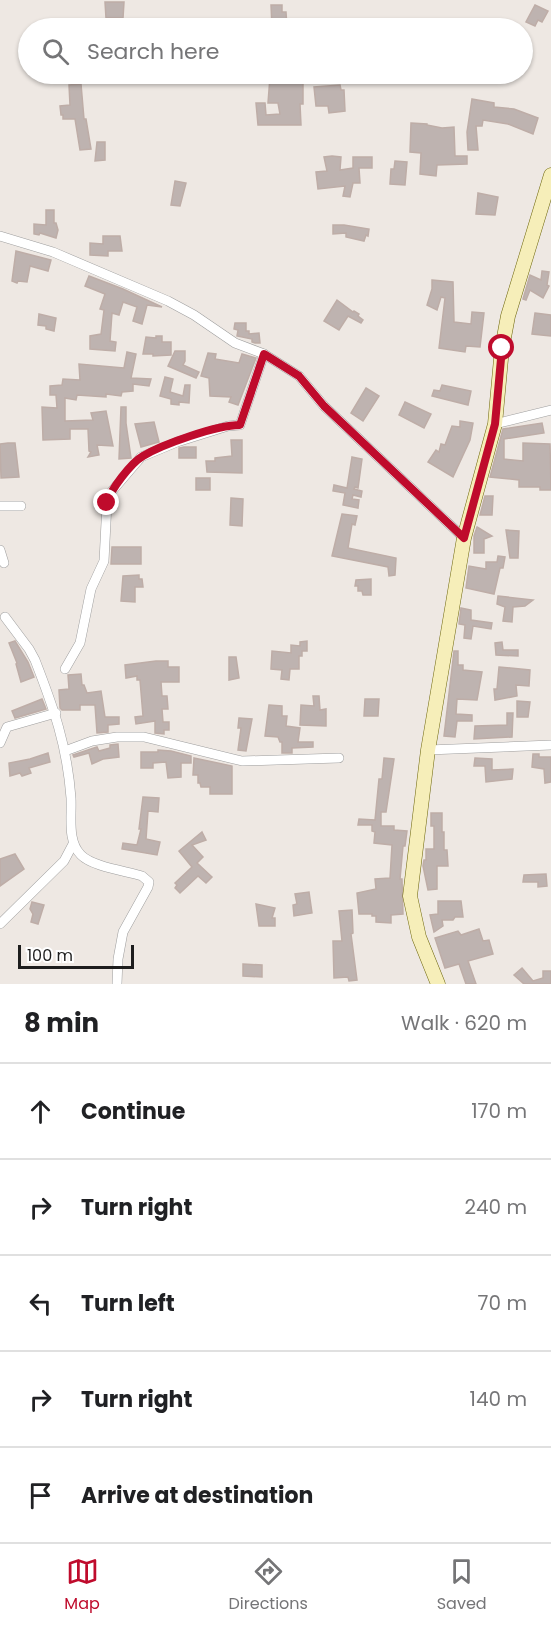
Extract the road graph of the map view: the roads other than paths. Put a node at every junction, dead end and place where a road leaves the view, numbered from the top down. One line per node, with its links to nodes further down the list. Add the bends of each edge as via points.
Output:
1 (551, 175): 5 (main road, via 508,316)
2 (0, 236): 3 (street, via 53,252 138,287 194,315 236,343)
3 (264, 354): 8 (street, via 299,376 324,406); 12 (street, via 240,425 177,441 141,457 112,491 107,503 104,561 91,589 80,643)
4 (551, 410): 5 (street)
5 (495, 424): 8 (main road)
6 (0, 506): 7 (street)
7 (21, 506)
8 (464, 538): 16 (main road)
9 (0, 550): 10 (street)
10 (4, 563)
11 (5, 617): 13 (street, via 29,649)
12 (65, 669)
13 (56, 713): 14 (street, via 7,727); 17 (street)
14 (0, 743)
15 (551, 745): 16 (street)
16 (428, 750): 24 (main road, via 410,896 419,938)
17 (65, 751): 18 (street, via 92,741 144,737 242,761); 19 (street)
18 (339, 758)
19 (72, 844): 20 (street); 21 (street)
20 (85, 858): 21 (street); 23 (street, via 142,876 149,882 123,932)
21 (64, 861): 22 (street)
22 (0, 924)
23 (117, 984)
24 (438, 984)

